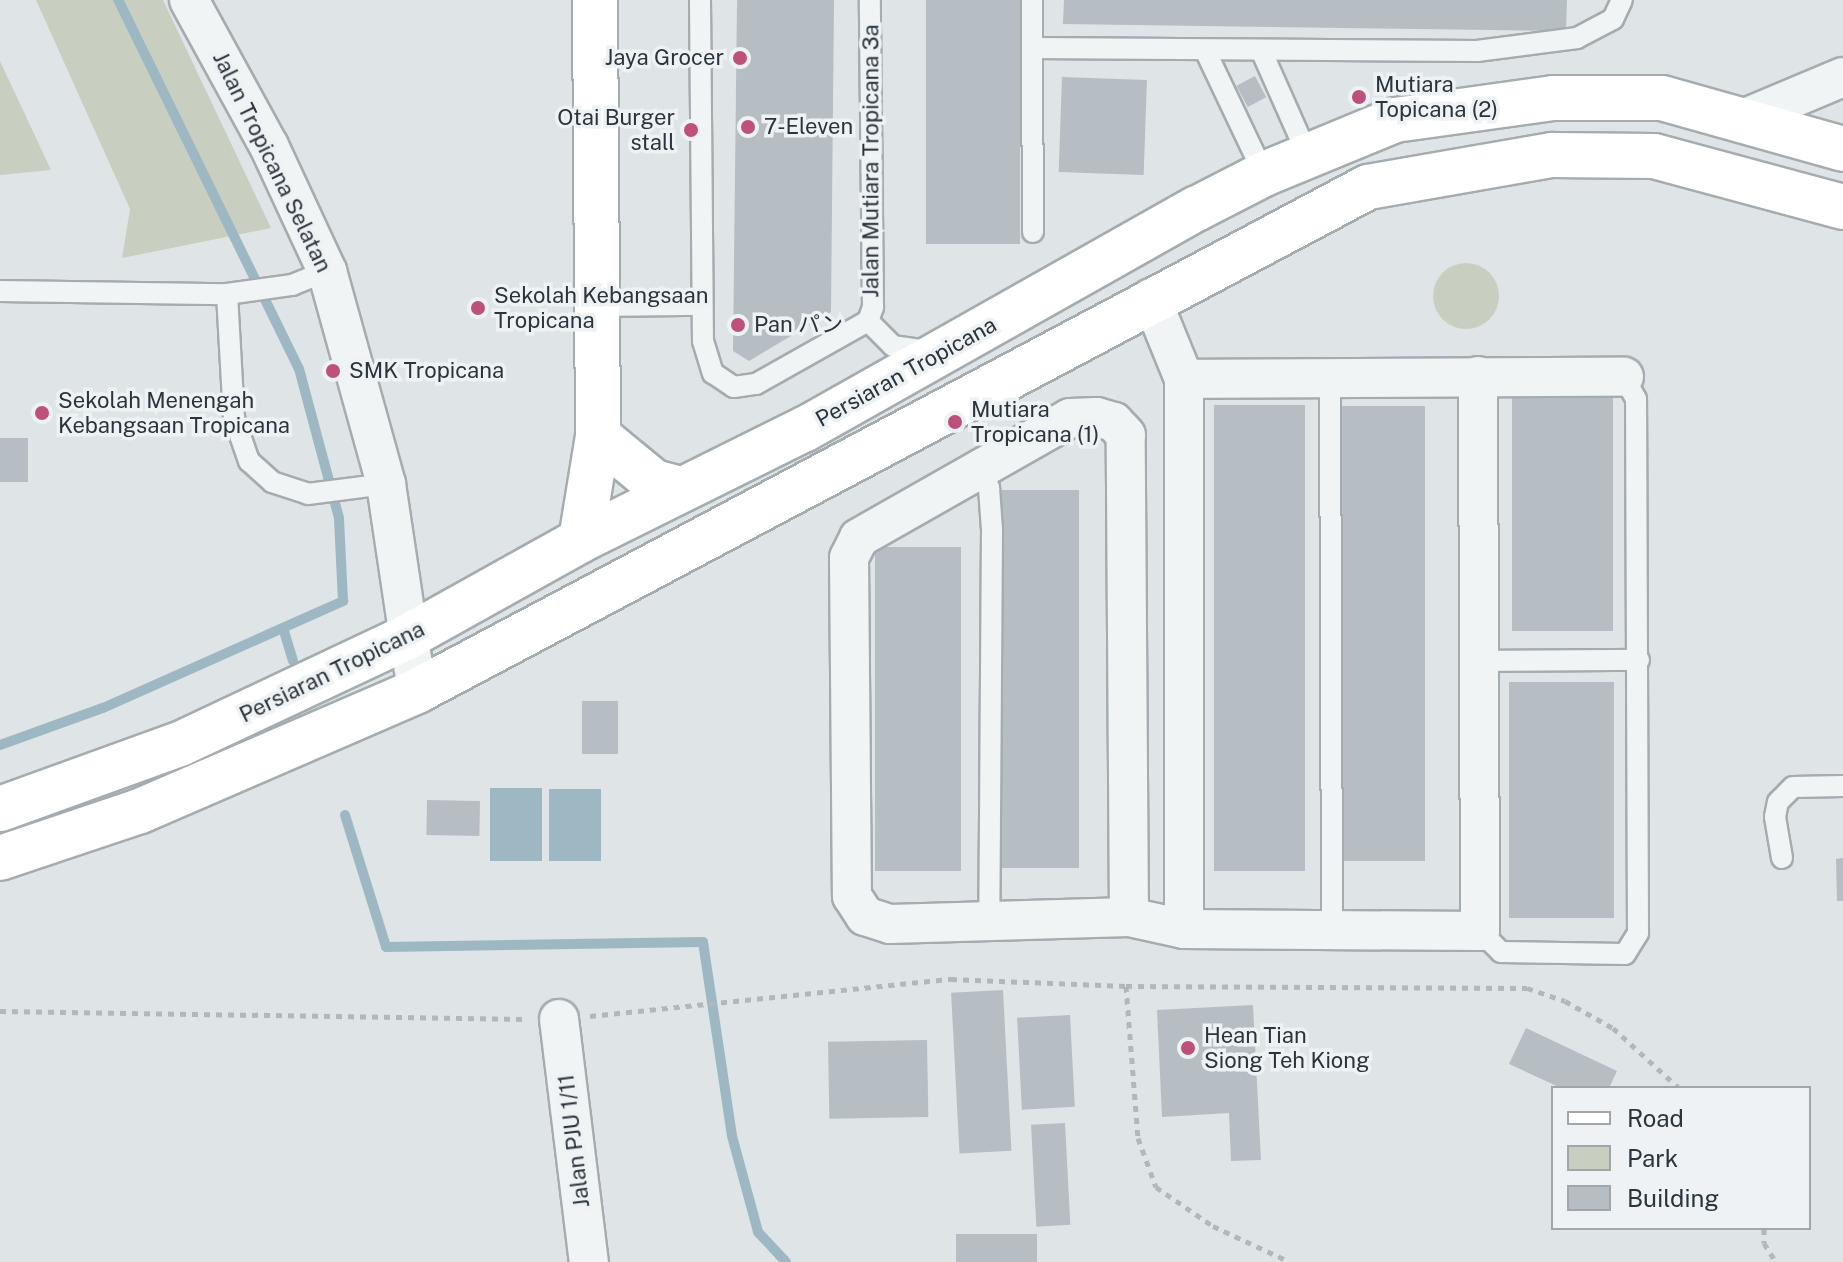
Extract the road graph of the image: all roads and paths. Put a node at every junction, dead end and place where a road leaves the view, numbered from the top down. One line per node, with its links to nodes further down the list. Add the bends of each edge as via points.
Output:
1 (189, 0): 17 (street, Jalan Tropicana Selatan, via 269,146)
2 (595, 0): 22 (main road)
3 (700, 0): 21 (lane)
4 (870, 0): 23 (lane, Jalan Mutiara Tropicana 3a, via 873,307)
5 (1032, 0): 7 (lane)
6 (1622, 0): 9 (lane, via 1613,19 1577,38 1535,45 1477,51)
7 (1033, 48): 8 (lane); 16 (lane)
8 (1205, 50): 9 (lane); 14 (lane)
9 (1261, 50): 13 (lane)
10 (1843, 77): 11 (street)
11 (1743, 119): 12 (main road, Persiaran Tropicana); 13 (main road, Persiaran Tropicana, via 1662,98 1553,98 1395,120)
12 (1843, 149)
13 (1308, 156): 14 (main road, Persiaran Tropicana)
14 (1264, 174): 24 (main road, Persiaran Tropicana)
15 (1843, 207): 20 (main road, via 1654,156 1552,155 1368,187)
16 (1033, 232)
17 (327, 271): 19 (lane, via 276,288); 31 (street, Jalan Tropicana Selatan)
18 (0, 291): 19 (lane)
19 (235, 292): 31 (lane, via 234,418 249,461 272,482 316,493)
20 (1151, 298): 28 (street); 39 (main road)
21 (700, 305): 22 (lane); 23 (lane, via 713,373 734,387 756,384)
22 (599, 306): 29 (main road)
23 (868, 321): 24 (lane, via 893,346)
24 (941, 353): 32 (main road, Persiaran Tropicana, via 805,429)
25 (1330, 376): 26 (street); 28 (street); 47 (lane)
26 (1478, 376): 27 (street); 38 (street)
27 (1624, 377): 37 (lane, via 1636,399)
28 (1184, 379): 46 (street)
29 (598, 436): 32 (main road, via 654,482); 33 (main road)
30 (981, 468): 44 (street, via 1070,418 1114,422 1126,435); 45 (lane, via 991,503); 45 (street, via 859,538 849,558 852,896 865,916 890,924)
31 (386, 484): 34 (street, Jalan Tropicana Selatan)
32 (681, 489): 33 (main road, Persiaran Tropicana)
33 (581, 540): 35 (main road, Persiaran Tropicana)
34 (401, 561): 35 (street, via 427,593); 36 (street, Jalan Tropicana Selatan)
35 (460, 608): 36 (main road, Persiaran Tropicana)
36 (407, 637): 39 (street, Jalan Tropicana Selatan); 41 (main road, Persiaran Tropicana, via 180,744)
37 (1639, 660): 38 (lane); 48 (lane, via 1634,946 1625,954 1501,952)
38 (1482, 661): 48 (street)
39 (417, 691): 42 (main road, via 140,811)
40 (1843, 786): 43 (lane, via 1793,787 1778,802 1775,817)
41 (3, 809)
42 (0, 858)
43 (1782, 858)
44 (1129, 917): 45 (street); 46 (street)
45 (989, 921)
46 (1184, 929): 47 (street)
47 (1332, 931): 48 (street)
48 (1480, 931)
49 (1126, 986): 51 (path, via 951,979); 52 (path, via 1527,988 1565,1001 1613,1028); 54 (path, via 1138,1138 1156,1187 1213,1226)
50 (0, 1011): 51 (path)
51 (559, 1019): 55 (street, Jalan PJU 1/11)
52 (1677, 1086)
53 (1764, 1230): 56 (path, via 1764,1243)
54 (1288, 1261)
55 (589, 1262)
56 (1776, 1262)

